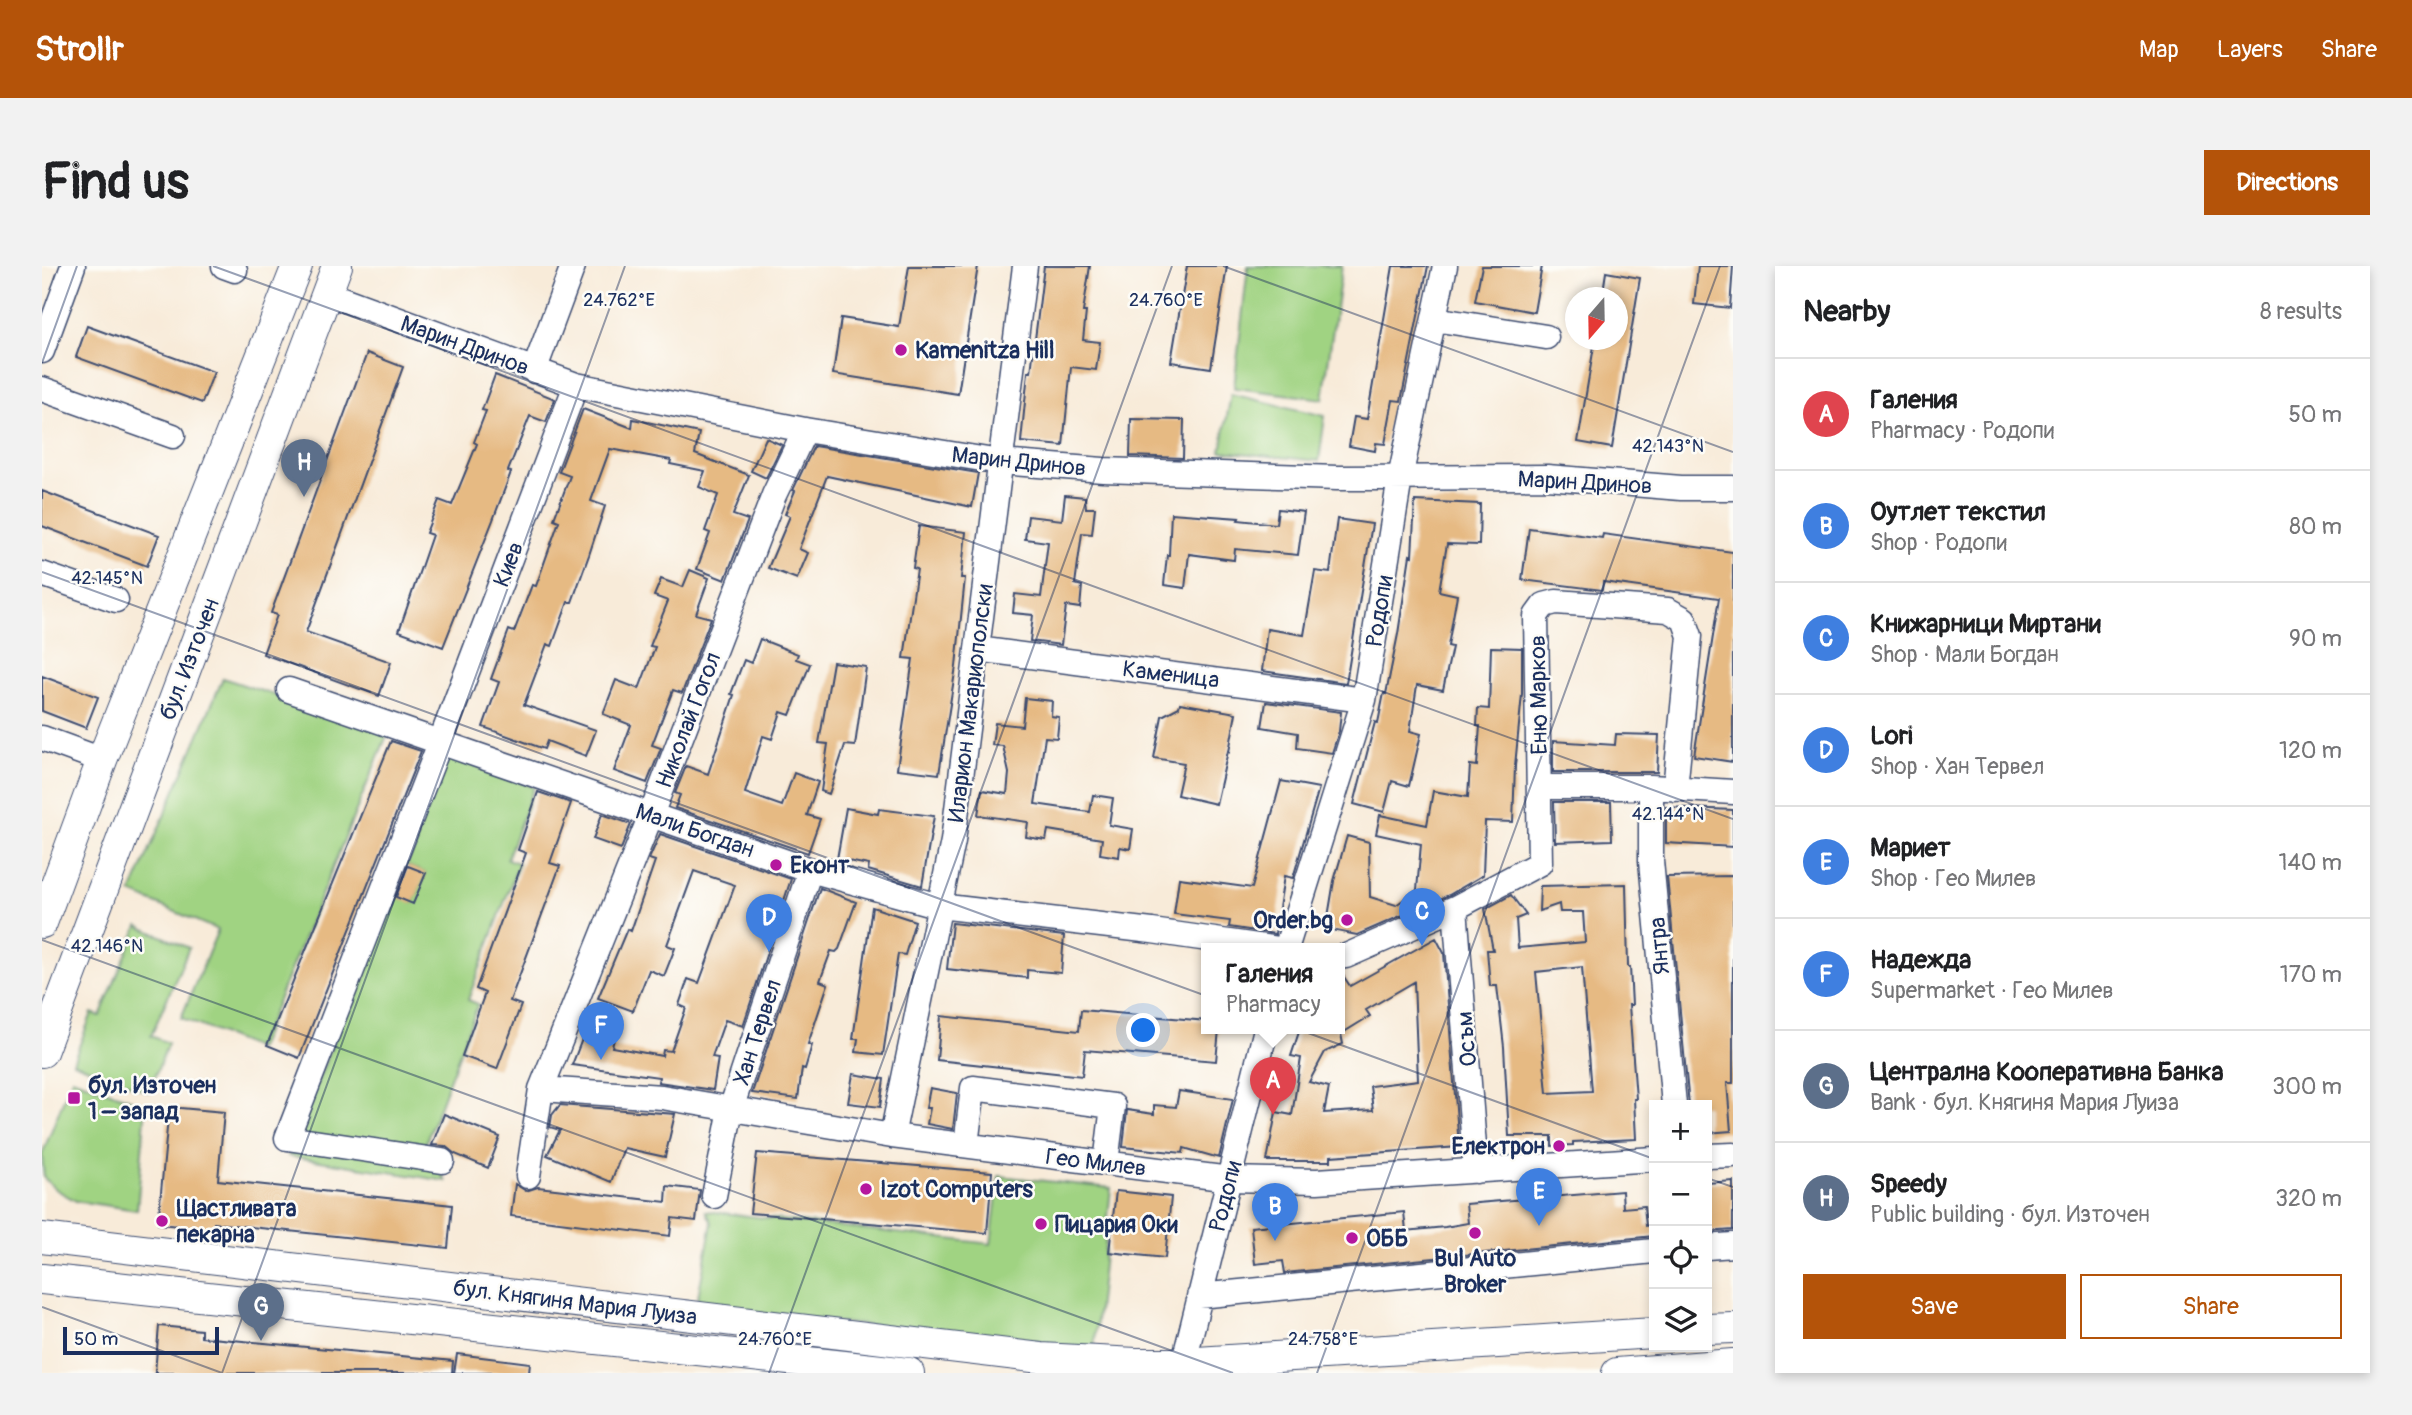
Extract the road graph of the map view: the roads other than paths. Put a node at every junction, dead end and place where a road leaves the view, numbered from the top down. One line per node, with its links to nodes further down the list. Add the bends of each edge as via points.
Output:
1 (73, 266): 8 (street)
2 (297, 266): 26 (main road, бул. Източен)
3 (573, 266): 10 (street)
4 (1026, 266): 15 (street, Иларион Макариополски)
5 (1445, 266): 7 (street, Родопи)
6 (332, 279): 10 (street, Марин Дринов); 39 (main road, бул. Източен)
7 (1434, 319): 9 (street); 16 (street, Родопи)
8 (45, 336)
9 (1546, 337)
10 (534, 371): 11 (street, Марин Дринов)
11 (576, 385): 13 (street, Марин Дринов); 25 (street, Киев)
12 (42, 389): 14 (street)
13 (805, 430): 15 (street, Марин Дринов); 30 (street, Николай Гогол, via 774,495)
14 (173, 436)
15 (1000, 462): 16 (street, Марин Дринов); 21 (street, Иларион Макариополски)
16 (1400, 478): 17 (street, Марин Дринов, via 1547,477); 23 (street, Родопи)
17 (1733, 488)
18 (42, 574): 19 (street)
19 (116, 600)
20 (1544, 605): 27 (street, Еню Марков, via 1536,616); 28 (street, Янтра, via 1668,610 1684,620 1690,636)
21 (977, 649): 23 (street, Каменица); 32 (street, Иларион Макариополски, via 953,841)
22 (289, 690): 25 (street, Мали Богдан)
23 (1364, 700): 36 (street, Родопи)
24 (42, 738): 26 (street)
25 (440, 743): 30 (street, Мали Богдан); 48 (street, Киев, via 286,1138)
26 (102, 760): 34 (main road, бул. Източен)
27 (1540, 788): 28 (street); 33 (street, via 1540,863)
28 (1663, 788): 29 (street); 41 (street, Янтра, via 1651,860)
29 (1733, 792)
30 (651, 815): 31 (street, Мали Богдан); 40 (street, Николай Гогол)
31 (810, 870): 32 (street, Мали Богдан); 42 (street, Хан Тервел)
32 (939, 906): 35 (street, Мали Богдан); 43 (street, Иларион Макариополски)
33 (1455, 908): 37 (street); 50 (street, Осъм)
34 (42, 923)
35 (1236, 943)
36 (1288, 943)
37 (1345, 956)
38 (1265, 1034): 52 (street, Родопи)
39 (42, 1052)
40 (541, 1089): 42 (street, Гео Милев, via 663,1097); 51 (street, Николай Гогол)
41 (1674, 1100)
42 (731, 1109): 43 (street, Гео Милев); 53 (street, Хан Тервел)
43 (892, 1136): 44 (street, Гео Милев)
44 (966, 1145): 49 (street, Гео Милев); 49 (street, via 973,1088 986,1089 1113,1106)
45 (1733, 1155): 46 (street)
46 (1712, 1156)
47 (1649, 1159): 50 (street, Гео Милев)
48 (442, 1161)
49 (1106, 1163): 52 (street, Гео Милев)
50 (1476, 1171): 52 (street, Гео Милев, via 1317,1181)
51 (528, 1176)
52 (1230, 1179): 59 (street, Родопи)
53 (714, 1196)
54 (42, 1238): 63 (main road, бул. Княгиня Мария Луиза, via 1041,1358)
55 (1733, 1245): 56 (street)
56 (1712, 1247)
57 (1649, 1251): 59 (street)
58 (42, 1279): 65 (main road, бул. Княгиня Мария Луиза)
59 (1199, 1296): 63 (street, Родопи)
60 (1733, 1328): 61 (main road)
61 (1712, 1329)
62 (1649, 1332): 63 (main road, бул. Княгиня Мария Луиза)
63 (1181, 1363)
64 (1733, 1364): 66 (main road)
65 (909, 1373)
66 (1616, 1373)

